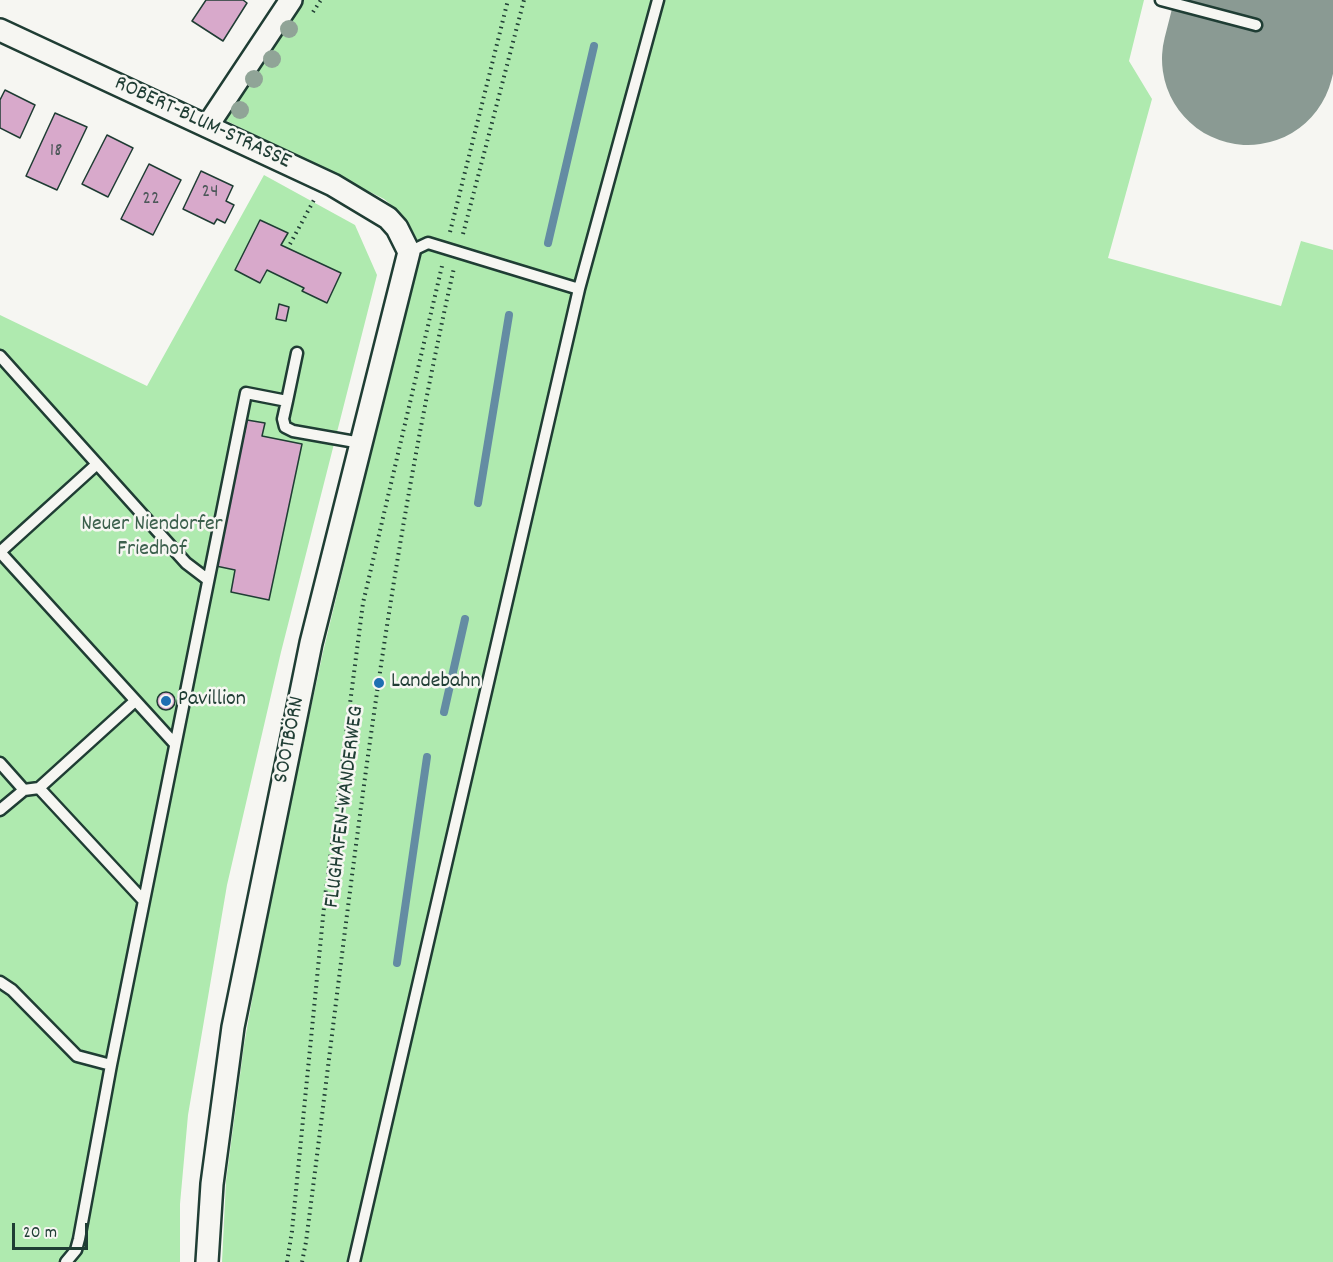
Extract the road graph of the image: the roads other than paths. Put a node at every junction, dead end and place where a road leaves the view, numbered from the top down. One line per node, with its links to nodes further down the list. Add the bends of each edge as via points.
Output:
1 (291, 0): 6 (street)
2 (658, 0): 8 (lane)
3 (1161, 0): 4 (lane)
4 (1256, 25)
5 (0, 30): 6 (street, ROBERT-BLUM-STRASSE)
6 (208, 126): 7 (street, ROBERT-BLUM-STRASSE, via 324,181 388,218)
7 (409, 252): 8 (lane, via 428,243); 12 (street, SOOTBÖRN)
8 (579, 289): 27 (lane)
9 (297, 353): 11 (lane)
10 (0, 356): 13 (lane)
11 (287, 401): 12 (lane, via 285,427); 15 (lane, via 246,393)
12 (360, 444): 26 (street, SOOTBÖRN, via 311,643 233,1027 212,1184)
13 (97, 464): 14 (lane, via 0,552); 15 (lane, via 186,563)
14 (3, 562): 16 (lane)
15 (207, 579): 17 (lane)
16 (135, 701): 17 (lane); 19 (lane)
17 (175, 744): 22 (lane)
18 (0, 763): 20 (lane)
19 (39, 788): 20 (lane); 22 (lane)
20 (24, 790): 21 (lane)
21 (0, 810)
22 (144, 901): 24 (lane)
23 (0, 982): 24 (lane, via 77,1056)
24 (111, 1065): 25 (lane, via 76,1250)
25 (66, 1262)
26 (207, 1262)
27 (354, 1262)

